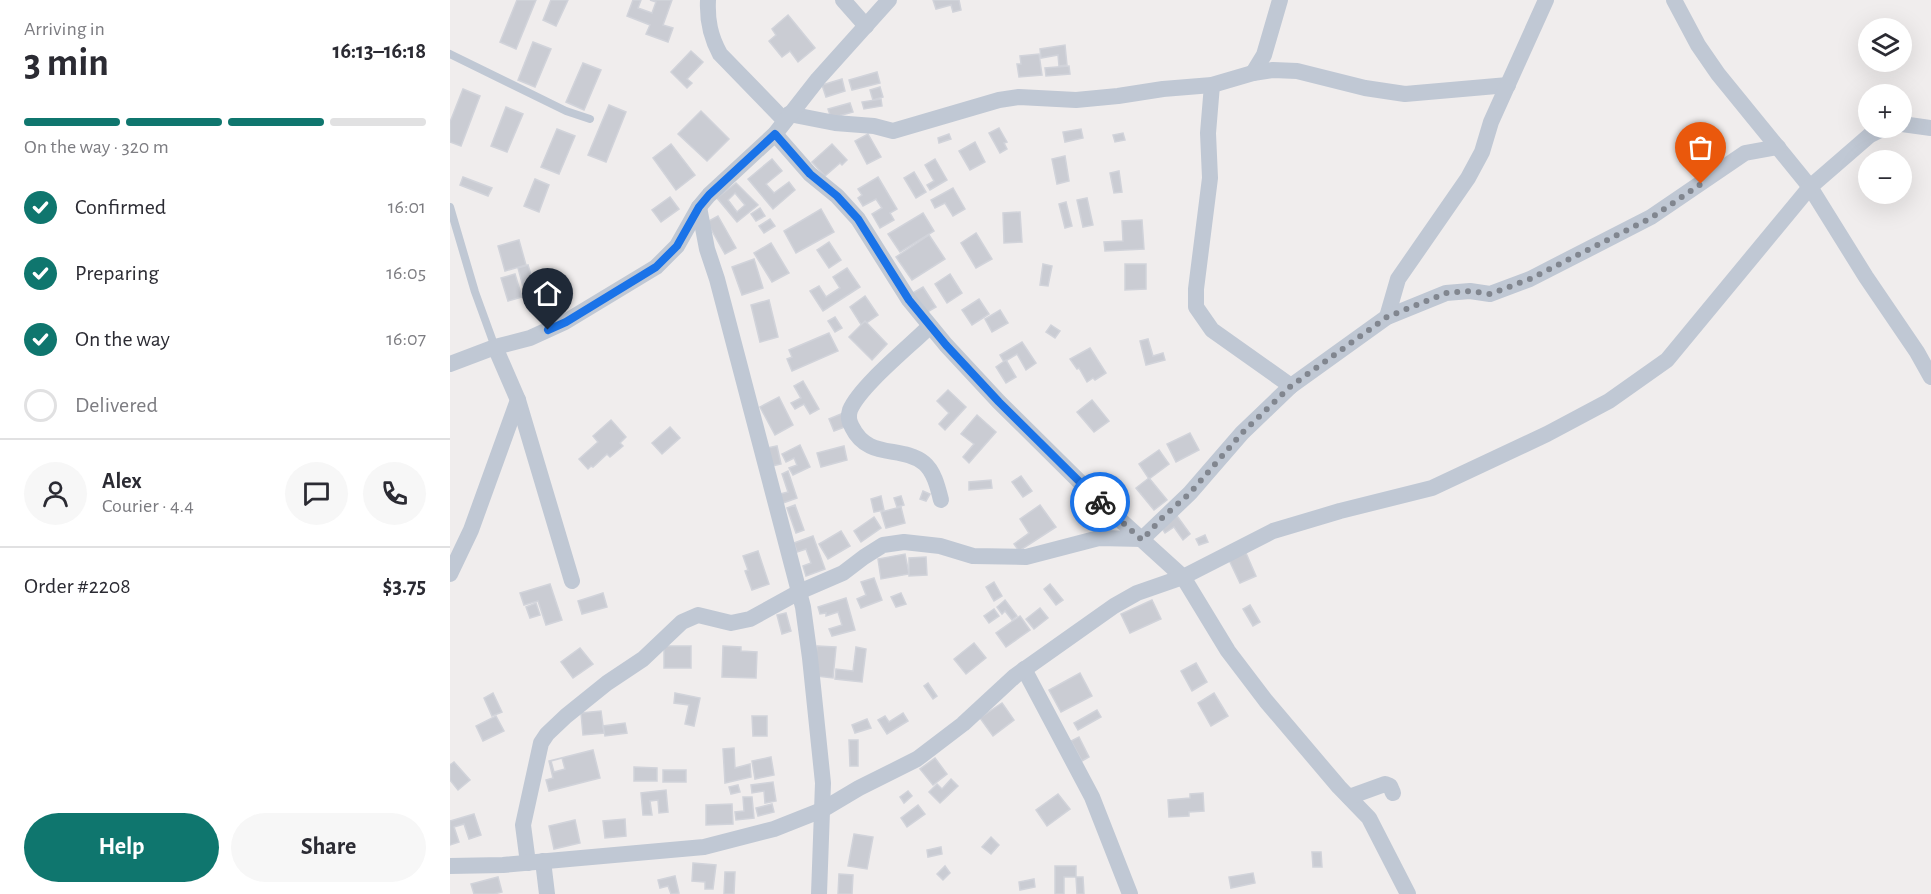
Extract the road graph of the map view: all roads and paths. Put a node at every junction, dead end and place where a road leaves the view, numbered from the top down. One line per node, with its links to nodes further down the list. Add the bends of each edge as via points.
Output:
1 (708, 0): 13 (street, via 712,40 720,54)
2 (843, 0): 7 (street)
3 (889, 0): 7 (street)
4 (1280, 0): 9 (street, via 1264,55)
5 (1546, 0): 11 (street)
6 (1674, 0): 17 (street, via 1718,75)
7 (866, 26): 13 (street)
8 (450, 54): 12 (lane)
9 (1253, 73): 10 (street); 11 (street, via 1297,71 1405,94)
10 (1212, 85): 13 (street, via 1076,100 1019,97 893,131 835,123); 26 (street, via 1210,178 1196,307 1212,330)
11 (1508, 85): 21 (street, via 1473,170 1398,279)
12 (590, 119)
13 (783, 123): 20 (street); 22 (street, via 810,174 858,219)
14 (1912, 125): 15 (street)
15 (1931, 128)
16 (1867, 138): 18 (street)
17 (1778, 147): 18 (street); 21 (street, via 1745,153 1651,218 1530,279 1490,294 1446,293)
18 (1810, 187): 25 (street); 31 (street, via 1667,360 1609,401 1432,488 1273,531)
19 (450, 207): 23 (lane)
20 (699, 207): 23 (street, via 677,246 656,267 566,322); 33 (street)
21 (1387, 317): 26 (street)
22 (930, 326): 28 (street, via 868,386 850,409 849,417 864,444 924,463); 29 (street, via 999,402)
23 (495, 348): 24 (street); 27 (street)
24 (450, 364)
25 (1931, 377)
26 (1291, 386): 29 (street)
27 (518, 400): 30 (street, via 471,530); 32 (street)
28 (941, 500)
29 (1142, 540): 31 (street); 33 (street, via 1100,538 1026,557 974,556 940,546 904,542 883,545 843,573)
30 (450, 574)
31 (1183, 577): 34 (street, via 1137,592); 36 (street, via 1228,651)
32 (572, 581)
33 (799, 592): 37 (street, via 819,737); 38 (street, via 750,620 731,623 698,615 682,622 643,659 607,683 547,734 541,743 523,825)
34 (1024, 669): 37 (street, via 917,759); 42 (street, via 1092,797)
35 (1393, 793): 36 (street, via 1385,784)
36 (1349, 796): 43 (street, via 1370,818)
37 (822, 810): 38 (street, via 774,830 704,847); 41 (street)
38 (536, 862): 39 (street); 40 (street)
39 (450, 866)
40 (547, 894)
41 (819, 894)
42 (1130, 894)
43 (1408, 894)

